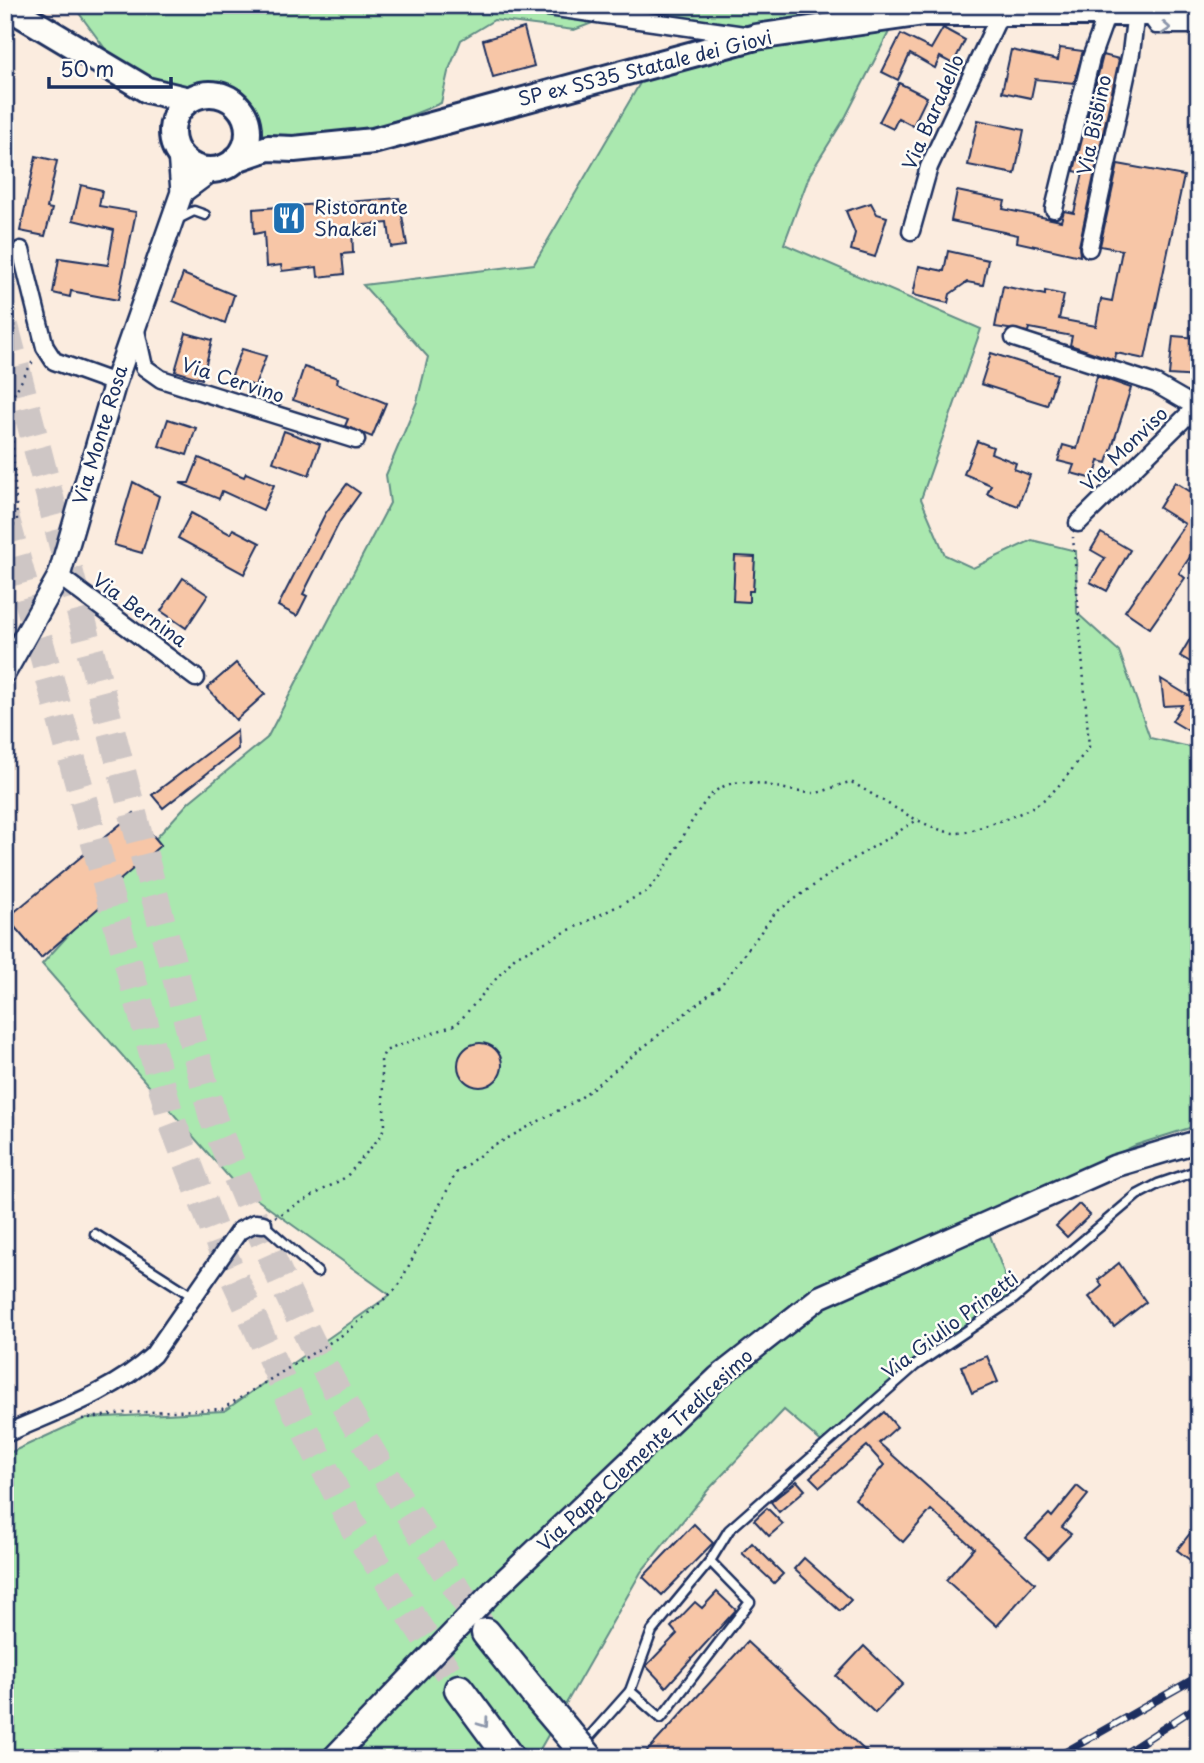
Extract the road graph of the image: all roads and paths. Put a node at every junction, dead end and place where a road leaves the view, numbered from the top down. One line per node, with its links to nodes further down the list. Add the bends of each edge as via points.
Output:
1 (5, 5): 10 (main road)
2 (535, 5): 9 (street)
3 (1199, 7): 5 (main road, SP ex SS35 Statale dei Giovi)
4 (1108, 11): 5 (main road, SP ex SS35 Statale dei Giovi); 6 (main road, SP ex SS35 Statale dei Giovi); 18 (street, via 1091,58)
5 (1143, 11): 7 (main road, SP ex SS35 Statale dei Giovi); 8 (lane, one-way to 8, via 1155,29); 22 (street, Via Bisbino)
6 (1001, 12): 9 (main road, SP ex SS35 Statale dei Giovi, via 923,13); 21 (street, Via Baradello, via 929,167)
7 (1199, 13)
8 (1199, 29)
9 (756, 37): 14 (main road, SP ex SS35 Statale dei Giovi, via 373,141)
10 (147, 90): 11 (main road); 13 (main road)
11 (190, 100): 12 (main road, via 201,95 224,96 242,111); 13 (main road, via 181,108)
12 (247, 124): 14 (main road); 15 (main road, via 248,136)
13 (176, 142): 16 (main road, via 188,163); 17 (street, Via Monte Rosa)
14 (268, 148): 15 (main road, SP ex SS35 Statale dei Giovi)
15 (236, 159): 16 (main road, SP ex SS35 Statale dei Giovi)
16 (213, 169): 17 (street)
17 (182, 192): 20 (street, Via Monte Rosa)
18 (1054, 209)
19 (205, 215): 20 (lane, via 194,211)
20 (173, 221): 24 (street, Via Monte Rosa)
21 (911, 231)
22 (1089, 248)
23 (21, 250): 26 (street)
24 (135, 322): 27 (street, Via Monte Rosa); 29 (street, Via Cervino, via 144,367 161,379)
25 (1014, 338): 28 (street, via 1156,384)
26 (45, 347): 27 (street, via 54,361); 31 (path, via 26,369 14,394 17,520)
27 (115, 383): 32 (street, Via Monte Rosa)
28 (1197, 406): 30 (street, Via Monviso)
29 (356, 440)
30 (1078, 523): 35 (path, via 1073,538 1089,747 1041,805 1024,814 963,833 951,833)
31 (5, 537)
32 (59, 576): 33 (street, Via Monte Rosa); 34 (street, Via Bernina)
33 (5, 672)
34 (196, 678)
35 (919, 819): 38 (path, via 851,782 811,793 750,782 716,788 646,892 516,957 457,1024 385,1051 381,1060 385,1125 380,1137 346,1177); 42 (path, via 775,913 722,984 579,1099 488,1149 456,1173 398,1287 337,1340 222,1409 75,1420)
36 (1199, 1141): 48 (street, Via Papa Clemente Tredicesimo, via 1115,1166 820,1297 718,1377 495,1588)
37 (1199, 1170): 44 (lane, Via Giulio Prinetti, via 1137,1195 1014,1299 916,1366 729,1530)
38 (264, 1224): 40 (lane); 41 (street, via 254,1223 239,1231)
39 (95, 1234): 41 (lane)
40 (317, 1272)
41 (194, 1297): 42 (street, via 144,1364 113,1385)
42 (65, 1406): 43 (street)
43 (5, 1434)
44 (710, 1561): 47 (lane, Via Giulio Prinetti, via 652,1631); 47 (lane, via 750,1602 660,1718)
45 (486, 1633): 51 (highway, bridge)
46 (459, 1689): 49 (highway, one-way to 49)
47 (629, 1691): 50 (lane, Via Giulio Prinetti)
48 (333, 1758)
49 (510, 1758)
50 (571, 1758)
51 (589, 1758)

